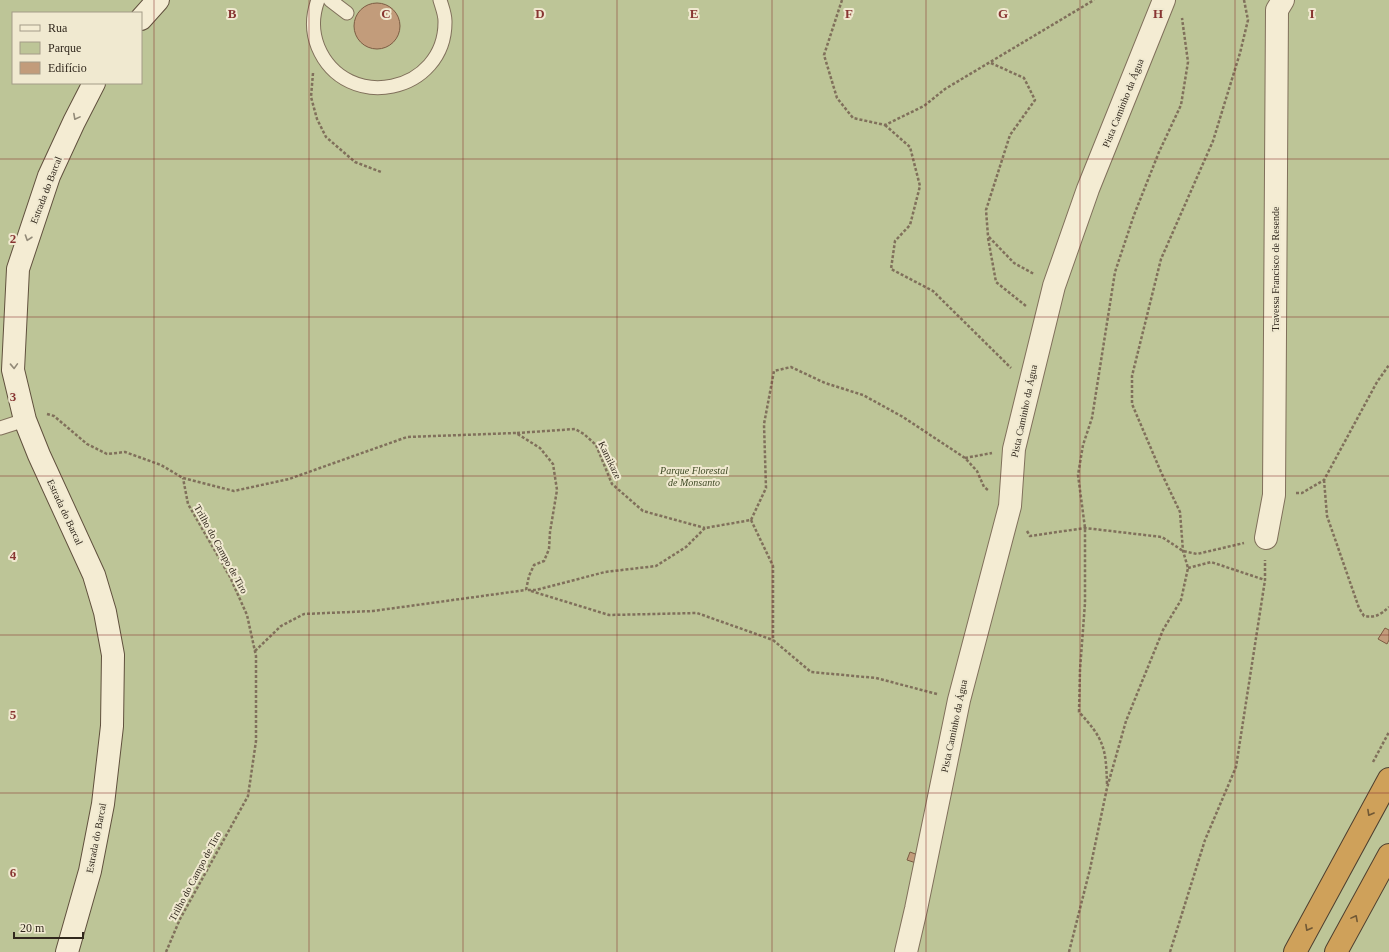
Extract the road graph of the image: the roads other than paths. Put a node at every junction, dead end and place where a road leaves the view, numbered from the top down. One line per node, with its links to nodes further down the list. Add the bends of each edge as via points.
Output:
1 (158, 0): 8 (street)
2 (318, 0): 4 (lane, via 313,12 314,36 323,59 340,76 362,87 386,88 409,81 428,66 441,45 445,21)
3 (330, 0): 7 (lane)
4 (440, 0)
5 (1164, 0): 16 (street, Pista Caminho da Água, via 1088,189 1044,322 1014,449 1010,506 958,700)
6 (1283, 0): 12 (street, Travessa Francisco de Resende, via 1277,10 1274,494)
7 (347, 13)
8 (142, 18)
9 (93, 84): 10 (street, Estrada do Barcal, one-way to 10, via 49,176 18,269 13,370)
10 (25, 420): 11 (lane); 15 (street, Estrada do Barcal, via 94,574 105,612 113,655 112,726 103,804 90,871)
11 (0, 428)
12 (1266, 538)
13 (1389, 779): 17 (highway, one-way to 17)
14 (1389, 855): 18 (highway, one-way to 14)
15 (67, 952)
16 (906, 952)
17 (1295, 952)
18 (1336, 952)

